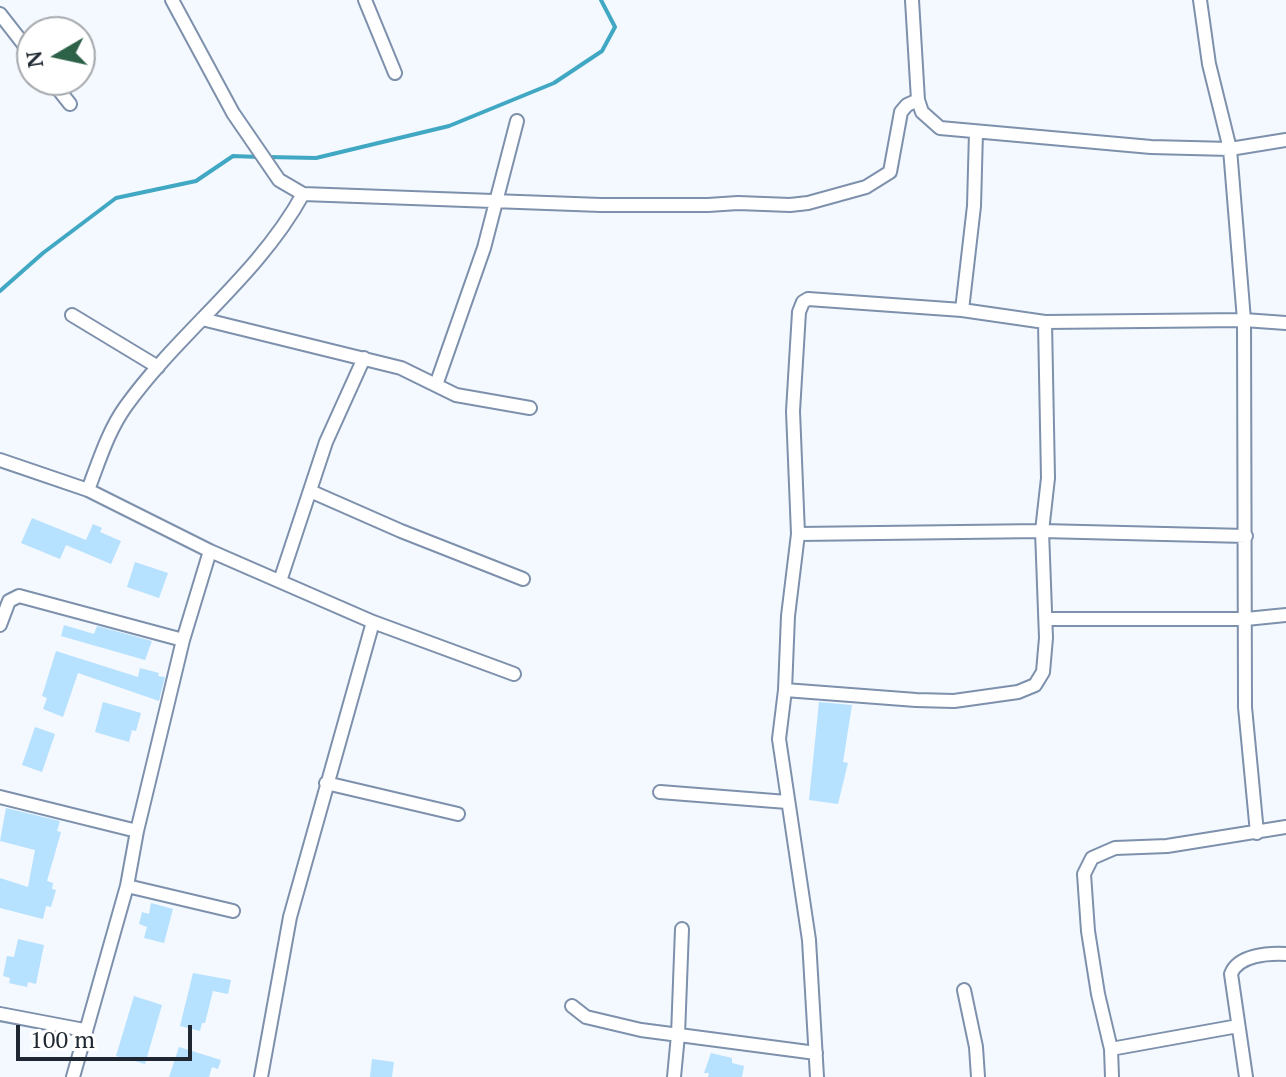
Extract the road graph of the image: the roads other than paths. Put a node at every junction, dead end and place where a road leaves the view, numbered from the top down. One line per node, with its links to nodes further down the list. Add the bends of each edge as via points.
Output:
1 (172, 0): 15 (street, via 233,113 279,180)
2 (365, 0): 7 (street)
3 (912, 0): 9 (street)
4 (1200, 0): 14 (street)
5 (0, 14): 6 (street)
6 (16, 34)
7 (395, 73)
8 (64, 96): 10 (street)
9 (918, 100): 12 (street, via 922,112 940,128); 16 (street, via 901,112 890,172 866,187 808,203)
10 (70, 104)
11 (517, 121): 16 (street)
12 (976, 132): 14 (street); 17 (street)
13 (1286, 140): 14 (street)
14 (1230, 149): 20 (street)
15 (303, 194): 16 (street); 19 (street, via 256,261)
16 (497, 200): 25 (street)
17 (962, 310): 21 (street); 31 (street, via 838,299 803,302 793,411)
18 (72, 315): 24 (street)
19 (202, 319): 23 (street); 24 (street)
20 (1244, 320): 21 (street); 22 (street); 32 (street)
21 (1045, 322): 30 (street, via 1048,478)
22 (1286, 323)
23 (364, 358): 25 (street); 29 (street)
24 (158, 367): 28 (street, via 112,428)
25 (436, 385): 26 (street, via 456,395)
26 (530, 408)
27 (0, 460): 28 (street)
28 (88, 490): 33 (street)
29 (310, 491): 34 (street); 35 (street)
30 (1042, 531): 31 (street); 32 (street); 37 (street)
31 (798, 534): 43 (street)
32 (1246, 536): 38 (street)
33 (210, 551): 35 (street); 41 (street)
34 (523, 579)
35 (280, 581): 39 (street)
36 (1286, 615): 38 (street)
37 (1046, 619): 38 (street); 43 (street, via 1043,672 1035,685 1018,692 954,701)
38 (1246, 619): 51 (street, via 1245,707)
39 (373, 622): 42 (street); 44 (street)
40 (0, 625): 41 (street, via 9,601 19,596)
41 (183, 640): 50 (street)
42 (514, 674)
43 (785, 690): 47 (street, via 779,739)
44 (326, 783): 48 (street); 65 (street, via 290,917)
45 (660, 792): 47 (street)
46 (0, 797): 50 (street)
47 (787, 802): 63 (street, via 809,940)
48 (458, 814)
49 (1286, 827): 51 (street)
50 (137, 831): 52 (street)
51 (1257, 833): 62 (street, via 1115,848 1092,858 1084,874 1088,931)
52 (127, 886): 53 (street); 60 (street)
53 (233, 911)
54 (682, 929): 61 (street)
55 (1286, 954): 59 (street, via 1261,955 1234,966 1231,983)
56 (964, 990): 68 (street)
57 (572, 1006): 61 (street, via 586,1017)
58 (0, 1014): 60 (street)
59 (1238, 1026): 62 (street); 70 (street)
60 (84, 1030): 64 (street)
61 (678, 1035): 63 (street); 66 (street)
62 (1111, 1049): 69 (street)
63 (816, 1053): 67 (street)
64 (73, 1077)
65 (261, 1077)
66 (674, 1077)
67 (817, 1077)
68 (978, 1077)
69 (1112, 1077)
70 (1246, 1077)

